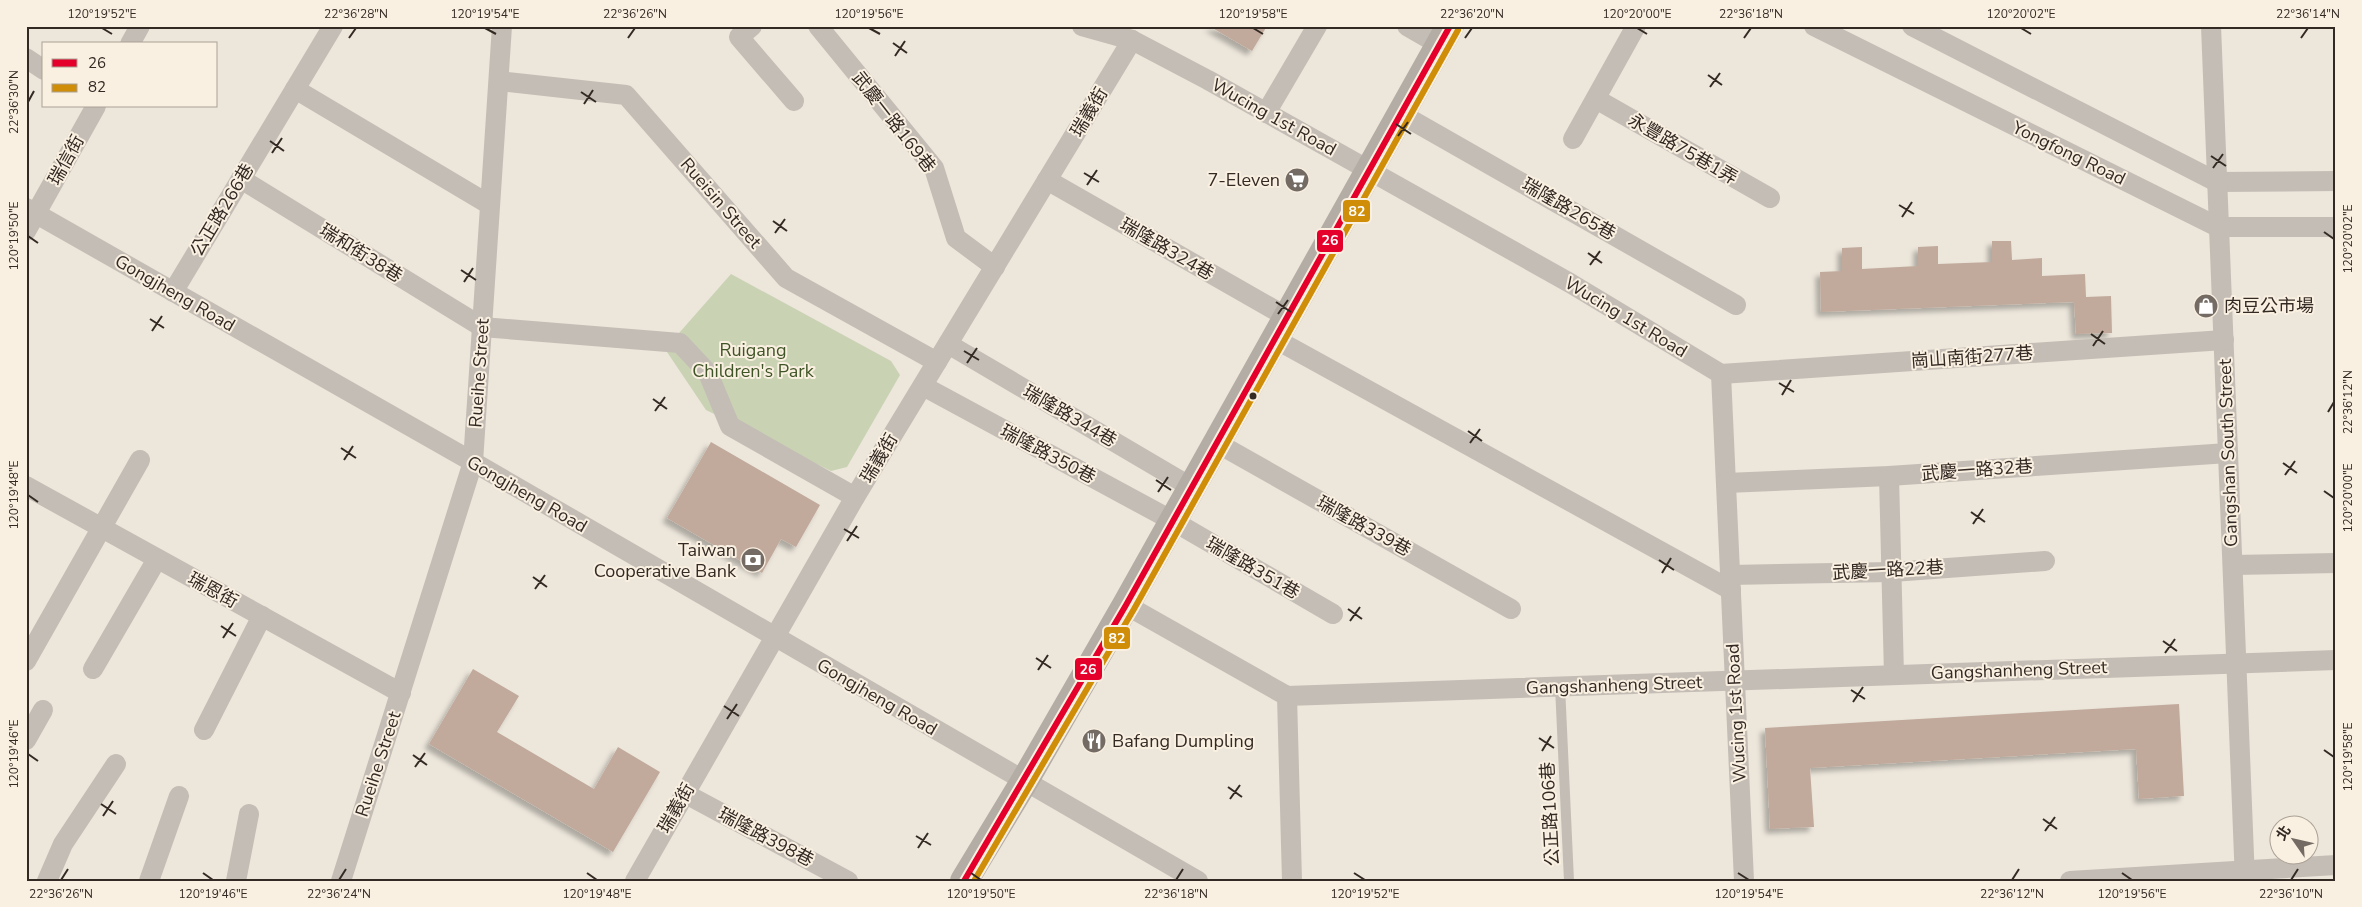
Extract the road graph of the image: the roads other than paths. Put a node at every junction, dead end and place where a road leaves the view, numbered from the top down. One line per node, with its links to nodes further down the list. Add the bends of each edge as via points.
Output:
1 (140, 26): 15 (street)
2 (333, 26): 19 (street, 公正路266巷)
3 (502, 26): 18 (street, Rueihe Street)
4 (752, 26): 21 (street, via 739,37)
5 (818, 26): 37 (street, 武慶一路169巷, via 934,168 956,238)
6 (1082, 26): 14 (street, Wucing 1st Road)
7 (1317, 26): 23 (street)
8 (1407, 26): 13 (street)
9 (1636, 26): 20 (street)
10 (1814, 26): 34 (street, Yongfong Road)
11 (1912, 26): 30 (street)
12 (2211, 26): 30 (street, Gangshan South Street)
13 (1445, 36): 24 (street)
14 (1132, 40): 23 (street, Wucing 1st Road); 28 (street, 瑞義街)
15 (131, 42)
16 (26, 58): 17 (street)
17 (42, 69)
18 (499, 81): 32 (street, Rueihe Street); 44 (street, Rueisin Street, via 626,95 786,278)
19 (295, 89): 27 (street, 公正路266巷); 32 (street)
20 (1596, 99): 25 (street); 31 (street, 永豐路75巷1弄)
21 (794, 101)
22 (94, 108): 33 (street, 瑞信街)
23 (1266, 113): 26 (street, Wucing 1st Road)
24 (1401, 114): 26 (street); 39 (street, 瑞隆路265巷)
25 (1573, 139)
26 (1369, 171): 41 (street); 45 (street, Wucing 1st Road, via 1570,283)
27 (241, 179): 38 (street, 公正路266巷); 40 (street, 瑞和街38巷)
28 (1047, 180): 37 (street, 瑞義街); 41 (street, 瑞隆路324巷)
29 (2336, 181): 30 (street)
30 (2217, 182): 34 (street, Gangshan South Street)
31 (1770, 198)
32 (490, 205): 40 (street, Rueihe Street)
33 (31, 211): 36 (street, 瑞信街); 38 (street, Gongjheng Road)
34 (2218, 227): 35 (street, Yongfong Road); 42 (street, Gangshan South Street)
35 (2336, 227)
36 (26, 231)
37 (995, 267): 43 (street, 瑞義街)
38 (173, 292): 50 (street, Gongjheng Road)
39 (1736, 305)
40 (482, 327): 50 (street, Rueihe Street); 55 (street, via 680,343 708,373 730,426)
41 (1281, 328): 47 (street); 63 (street, 瑞隆路324巷)
42 (2224, 340): 45 (street, 崗山南街277巷); 48 (street, Gangshan South Street)
43 (948, 344): 44 (street, 瑞義街); 54 (street, 瑞隆路344巷)
44 (938, 362): 46 (street, 瑞義街)
45 (1721, 374): 52 (street, Wucing 1st Road)
46 (923, 386): 55 (street, 瑞義街); 56 (street, 瑞隆路350巷)
47 (1216, 443): 54 (street); 65 (street, 瑞隆路339巷)
48 (2228, 453): 51 (street, 武慶一路32巷); 61 (street, Gangshan South Street)
49 (140, 460): 57 (street)
50 (473, 462): 68 (street, Gongjheng Road); 76 (street, Rueihe Street)
51 (1890, 476): 52 (street, 武慶一路32巷); 62 (street)
52 (1726, 483): 63 (street, Wucing 1st Road)
53 (26, 486): 57 (street, 瑞恩街)
54 (1192, 487): 56 (street)
55 (856, 497): 68 (street, 瑞義街)
56 (1173, 521): 64 (street); 66 (street, 瑞隆路351巷)
57 (102, 528): 58 (street, 瑞恩街); 69 (street)
58 (157, 558): 67 (street, 瑞恩街); 72 (street)
59 (2045, 561): 62 (street, 武慶一路22巷)
60 (2336, 563): 61 (street)
61 (2233, 565): 71 (street, Gangshan South Street)
62 (1892, 572): 63 (street, 武慶一路22巷); 73 (street)
63 (1731, 583): 74 (street, Wucing 1st Road)
64 (1126, 605): 77 (street); 82 (street)
65 (1511, 609)
66 (1333, 614)
67 (262, 616): 76 (street, 瑞恩街); 79 (street)
68 (775, 638): 82 (street, Gongjheng Road); 83 (street, 瑞義街)
69 (26, 660)
70 (2336, 660): 71 (street, Gangshanheng Street)
71 (2236, 662): 73 (street, Gangshanheng Street); 87 (street, Gangshan South Street)
72 (93, 669)
73 (1894, 675): 74 (street, Gangshanheng Street)
74 (1735, 681): 75 (street, Gangshanheng Street); 98 (street, Wucing 1st Road)
75 (1560, 686): 77 (street, Gangshanheng Street); 97 (lane, 公正路106巷)
76 (401, 693): 91 (street, Rueihe Street)
77 (1287, 696): 96 (street)
78 (43, 710): 80 (street)
79 (204, 730)
80 (26, 740)
81 (116, 764): 88 (street, via 63,844)
82 (1024, 782): 94 (street); 95 (street, Gongjheng Road)
83 (684, 792): 92 (street, 瑞義街); 93 (street, 瑞隆路398巷)
84 (179, 796): 89 (street)
85 (249, 814): 90 (street)
86 (2336, 865): 87 (street)
87 (2245, 875): 99 (street)
88 (47, 881)
89 (149, 881)
90 (236, 881)
91 (341, 881)
92 (635, 881)
93 (848, 881)
94 (964, 881)
95 (1198, 881)
96 (1292, 881)
97 (1569, 881)
98 (1744, 881)
99 (2070, 881)

